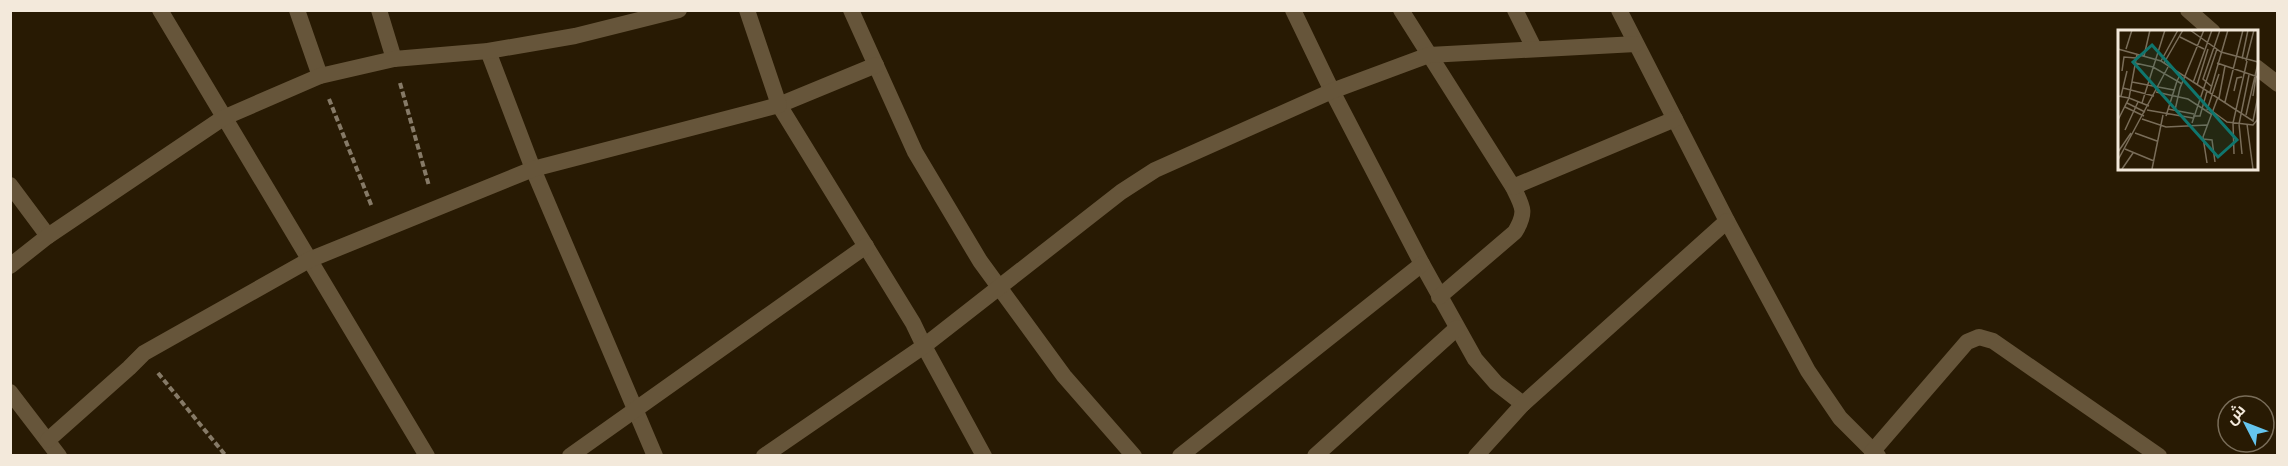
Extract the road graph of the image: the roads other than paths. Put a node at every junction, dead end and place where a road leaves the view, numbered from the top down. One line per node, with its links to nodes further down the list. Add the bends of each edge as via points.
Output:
1 (297, 10): 20 (street)
2 (379, 10): 17 (street)
3 (679, 10): 15 (street, via 575,36)
4 (747, 10): 23 (street)
5 (851, 10): 18 (street)
6 (1293, 10): 22 (street)
7 (1401, 10): 16 (street)
8 (1515, 10): 14 (street)
9 (1619, 10): 13 (street)
10 (2188, 10): 12 (street)
11 (160, 11): 24 (street)
12 (2211, 30)
13 (1636, 44): 14 (street); 25 (street)
14 (1534, 48): 16 (street)
15 (488, 51): 17 (street); 26 (street)
16 (1430, 55): 22 (street); 28 (street)
17 (394, 59): 20 (street)
18 (876, 65): 23 (street); 35 (street, via 915,152)
19 (2258, 69): 21 (street)
20 (320, 76): 24 (street)
21 (2277, 84)
22 (1332, 91): 33 (street); 35 (street, via 1155,170)
23 (779, 105): 26 (street); 31 (street)
24 (223, 118): 30 (street); 32 (street)
25 (1675, 119): 28 (street); 29 (street)
26 (533, 169): 32 (street); 41 (street)
27 (10, 185): 30 (street)
28 (1513, 187): 36 (street, via 1524,208 1515,232)
29 (1727, 221): 40 (street); 43 (street, via 1808,371 1840,418)
30 (48, 236): 34 (street)
31 (866, 246): 38 (street); 41 (street)
32 (309, 260): 42 (street, via 144,353); 45 (street)
33 (1422, 264): 36 (street); 51 (street)
34 (10, 266)
35 (999, 287): 38 (street); 50 (street, via 1064,376)
36 (1439, 297): 37 (street)
37 (1457, 328): 40 (street, via 1475,359 1496,383); 52 (street)
38 (924, 346): 48 (street); 49 (street)
39 (10, 392): 42 (street)
40 (1523, 404): 53 (street)
41 (635, 408): 46 (street); 47 (street)
42 (48, 440): 44 (street)
43 (1875, 454): 54 (street, via 1967,342 1979,337 1993,340)
44 (59, 456)
45 (427, 456)
46 (570, 456)
47 (655, 456)
48 (764, 456)
49 (984, 456)
50 (1134, 456)
51 (1180, 456)
52 (1315, 456)
53 (1476, 456)
54 (2159, 456)

